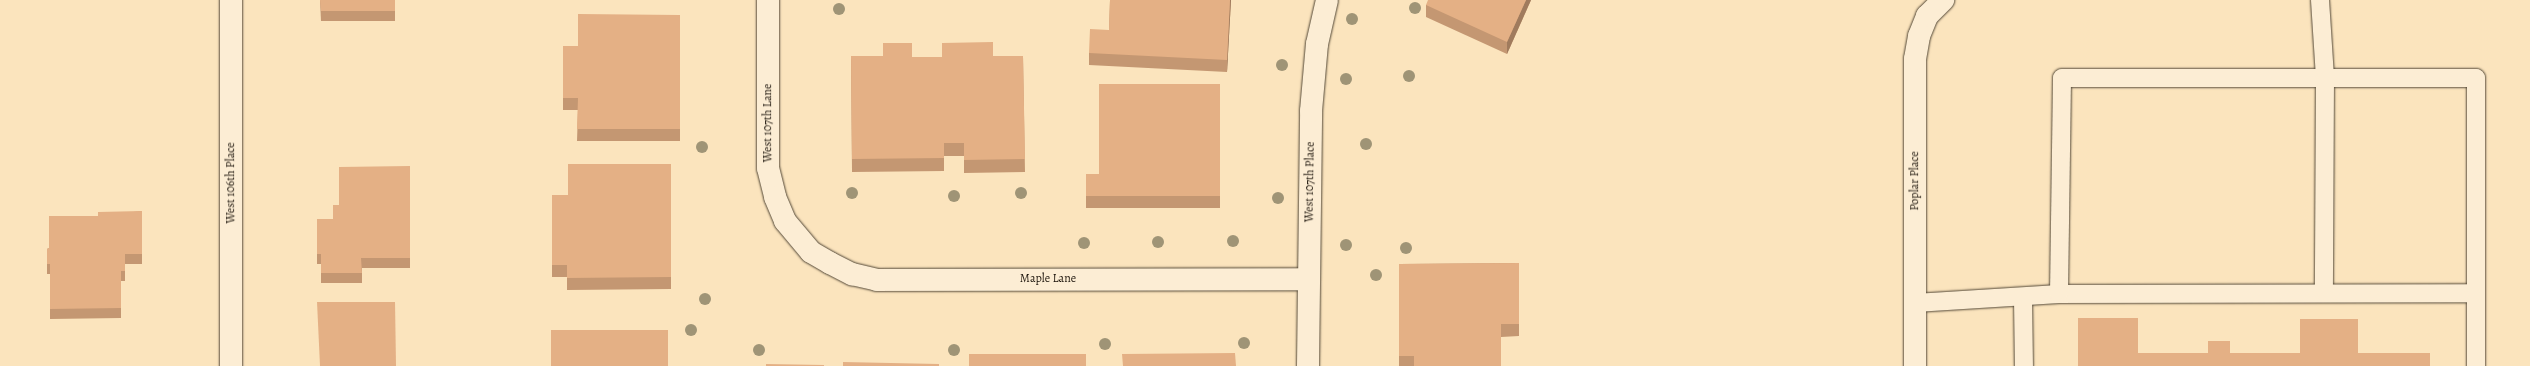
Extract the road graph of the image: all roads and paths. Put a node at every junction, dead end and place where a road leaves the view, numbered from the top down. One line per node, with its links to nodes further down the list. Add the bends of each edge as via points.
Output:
1 (231, 0): 14 (street, West 106th Place)
2 (768, 0): 7 (street, West 107th Lane, via 768,168 775,197 785,221)
3 (1327, 0): 8 (street, West 107th Place, via 1312,80)
4 (2320, 0): 6 (lane)
5 (1941, 2): 13 (street, Poplar Place, via 1927,16 1919,36 1915,59)
6 (2325, 78): 9 (lane); 10 (lane, via 2476,78); 11 (lane, via 2062,78)
7 (799, 240): 8 (street, Maple Lane, via 811,252 830,263 852,274 877,280)
8 (1309, 279): 15 (street, West 107th Place)
9 (2324, 293): 10 (lane); 11 (lane)
10 (2476, 293): 18 (lane)
11 (2059, 294): 12 (lane)
12 (2024, 298): 13 (lane); 17 (lane)
13 (1915, 303): 16 (street, Poplar Place)
14 (231, 366)
15 (1308, 366)
16 (1915, 366)
17 (2024, 366)
18 (2476, 366)

